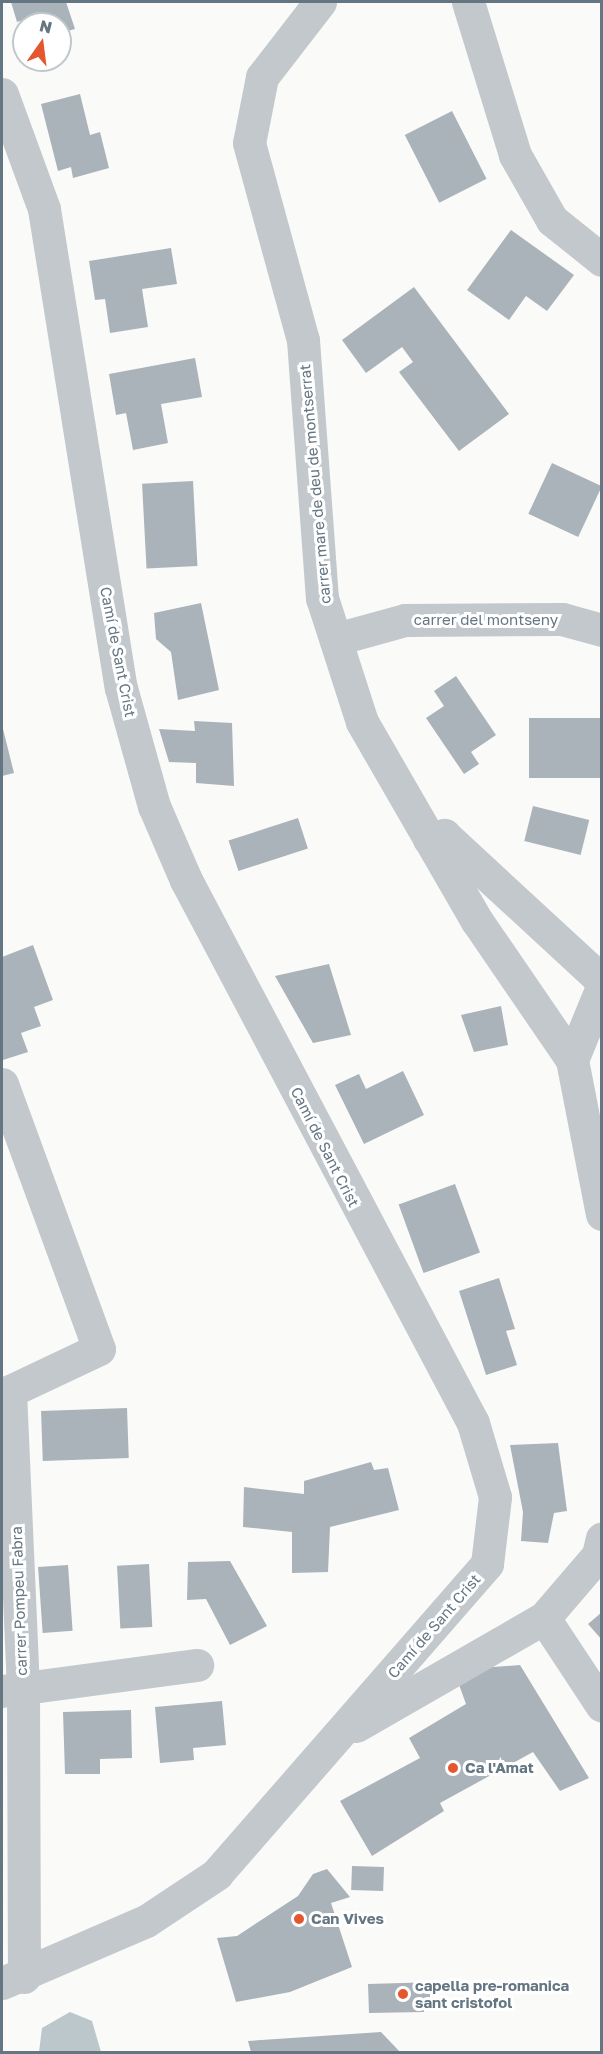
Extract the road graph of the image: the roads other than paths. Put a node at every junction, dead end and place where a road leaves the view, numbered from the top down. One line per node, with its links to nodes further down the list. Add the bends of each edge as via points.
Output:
1 (320, 2): 6 (street, carrer mare de deu de montserrat, via 262,77 249,143 303,340 322,598)
2 (468, 2): 4 (street, via 515,155 552,220)
3 (2, 94): 20 (street, Camí de Sant Crist, via 44,209 121,688 154,806 202,912 473,1423 495,1497 487,1564)
4 (602, 260)
5 (602, 630): 6 (street, carrer del montseny, via 562,619 405,620)
6 (336, 639): 7 (street, carrer mare de deu de montserrat, via 362,722)
7 (429, 839): 8 (street, via 444,835); 9 (street, carrer mare de deu de montserrat)
8 (521, 906): 9 (street); 10 (street)
9 (490, 940): 12 (street, carrer mare de deu de montserrat)
10 (602, 981)
11 (602, 987): 12 (street)
12 (572, 1060): 14 (street, carrer mare de deu de montserrat)
13 (2, 1084): 18 (street, carrer Pompeu Fabra, via 99,1349 10,1391)
14 (602, 1214)
15 (602, 1538): 16 (street, via 598,1555)
16 (544, 1618): 19 (street); 20 (street)
17 (197, 1665): 18 (street)
18 (12, 1691): 21 (street, carrer Pompeu Fabra)
19 (602, 1706)
20 (330, 1740): 21 (street, Camí de Sant Crist, via 217,1874 146,1922)
21 (13, 1980)

